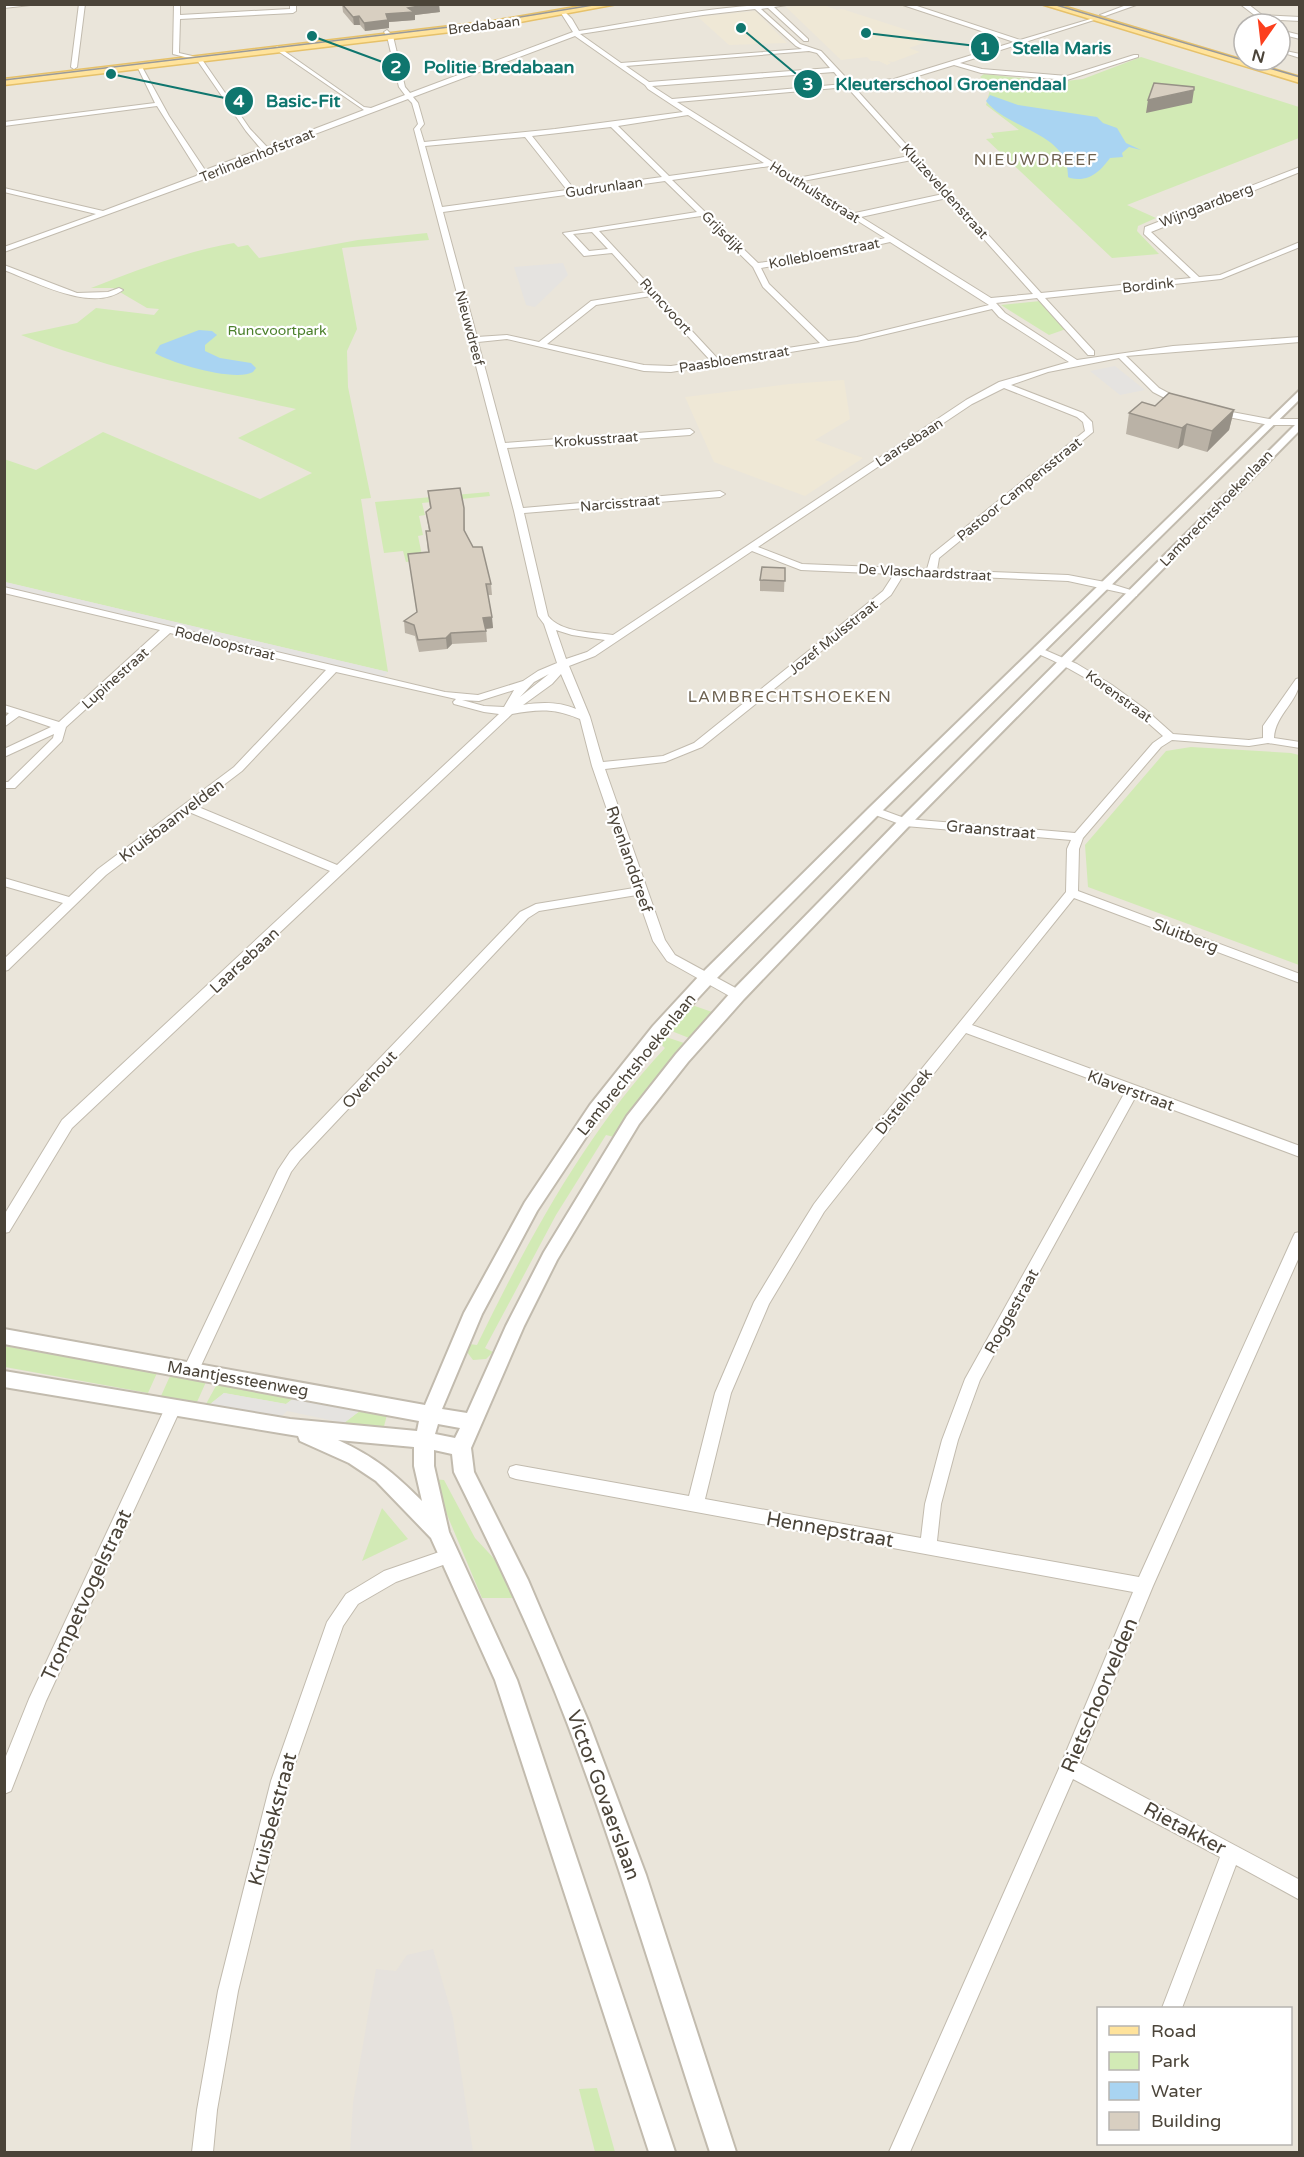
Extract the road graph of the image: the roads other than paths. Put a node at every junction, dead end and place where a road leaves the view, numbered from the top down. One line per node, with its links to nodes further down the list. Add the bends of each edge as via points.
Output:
1 (36, 4): 12 (street)
2 (82, 4): 33 (street)
3 (177, 4): 19 (street)
4 (293, 4): 19 (street, via 293,11)
5 (576, 4): 22 (main road, Bredabaan)
6 (613, 4): 17 (main road, Bredabaan)
7 (790, 4): 13 (street, Terlindenhofstraat)
8 (903, 4): 23 (street)
9 (1045, 4): 20 (main road)
10 (1065, 4): 18 (main road)
11 (1136, 4): 18 (street)
12 (4, 6)
13 (770, 6): 15 (street, Terlindenhofstraat); 25 (street)
14 (692, 8): 16 (street)
15 (757, 8): 16 (street, Terlindenhofstraat); 25 (street, via 798,45)
16 (704, 13): 21 (street, Terlindenhofstraat)
17 (564, 14): 21 (street, Houthulststraat); 22 (main road, Bredabaan)
18 (1103, 15): 26 (main road)
19 (178, 18): 27 (street)
20 (1092, 19): 23 (street); 36 (main road)
21 (577, 33): 32 (street, Houthulststraat, via 589,46); 40 (street, Terlindenhofstraat)
22 (389, 34): 24 (main road, Bredabaan); 27 (main road, Bredabaan); 40 (street, Nieuwdreef, via 402,87)
23 (1021, 42): 30 (street)
24 (277, 48): 29 (main road, Bredabaan); 43 (street, via 362,108)
25 (812, 50): 32 (street); 34 (street, Kluizeveldenstraat)
26 (1232, 54)
27 (178, 56): 29 (street, Bredabaan); 33 (main road, Bredabaan)
28 (1136, 56): 30 (street, via 1067,78 981,71)
29 (196, 58): 31 (main road, Bredabaan); 49 (street)
30 (955, 63): 39 (street, via 895,81)
31 (138, 65): 37 (main road, Bredabaan); 42 (street)
32 (620, 65): 38 (street, Houthulststraat)
33 (74, 68): 35 (main road, Bredabaan)
34 (836, 70): 38 (street); 39 (street, Kluizeveldenstraat)
35 (4, 76)
36 (1299, 80)
37 (4, 82)
38 (648, 84): 41 (street, Houthulststraat)
39 (851, 85): 41 (street); 50 (street, Kluizeveldenstraat)
40 (410, 96): 43 (street, Terlindenhofstraat); 48 (street, Nieuwdreef, via 421,124 417,129)
41 (669, 100): 44 (street, Houthulststraat)
42 (160, 104): 45 (street); 53 (street)
43 (371, 110): 49 (street, Terlindenhofstraat)
44 (688, 113): 46 (street); 51 (street, Houthulststraat)
45 (4, 124)
46 (614, 126): 47 (street); 54 (street, Grijsdijk)
47 (528, 136): 48 (street); 57 (street)
48 (422, 144): 59 (street, Nieuwdreef)
49 (266, 150): 53 (street, Terlindenhofstraat)
50 (915, 157): 55 (street); 58 (street, Kluizeveldenstraat)
51 (770, 164): 54 (street, Gudrunlaan); 55 (street, Houthulststraat)
52 (1299, 169): 70 (street, Wijngaardberg, via 1148,229)
53 (203, 173): 60 (street, Terlindenhofstraat, via 199,178)
54 (667, 177): 57 (street, Gudrunlaan); 61 (street, Grijsdijk)
55 (797, 180): 62 (street, Houthulststraat)
56 (4, 190): 60 (street)
57 (572, 192): 59 (street, Gudrunlaan)
58 (949, 195): 62 (street); 73 (street, Kluizeveldenstraat)
59 (438, 210): 76 (street, Nieuwdreef)
60 (102, 213): 66 (street, Terlindenhofstraat)
61 (704, 213): 63 (street); 68 (street, Grijsdijk)
62 (854, 216): 64 (street, Houthulststraat)
63 (594, 229): 67 (street, Runcvoort); 67 (street, via 567,233 587,254)
64 (892, 240): 68 (street, Kollebloemstraat); 74 (street, Houthulststraat)
65 (1299, 244): 70 (street, Bordink, via 1221,277)
66 (4, 250)
67 (615, 250): 72 (street, Runcvoort)
68 (756, 266): 77 (street, Grijsdijk, via 766,285)
69 (4, 267): 71 (street, via 76,295)
70 (1198, 280): 73 (street, Bordink)
71 (119, 290)
72 (654, 292): 78 (street, via 594,303); 81 (street, Runcvoort)
73 (1039, 296): 74 (street, Bordink); 79 (street)
74 (992, 303): 77 (street, Paasbloemstraat, via 901,329); 82 (street, Houthulststraat, via 1002,315)
75 (1299, 339): 80 (street, Laarsebaan)
76 (473, 340): 78 (street, Paasbloemstraat, via 507,338); 90 (street, Nieuwdreef)
77 (826, 344): 81 (street, Paasbloemstraat)
78 (540, 345): 81 (street, Paasbloemstraat, via 656,369)
79 (1091, 353)
80 (1120, 355): 82 (street, Laarsebaan); 85 (street, via 1164,394)
81 (716, 362)
82 (1076, 362): 83 (street, Laarsebaan)
83 (1002, 384): 93 (street, Laarsebaan); 95 (street, Pastoor Campensstraat, via 1075,412 1085,418 1089,432 934,557)
84 (1299, 393): 87 (street, Lambrechtshoekenlaan)
85 (1189, 406)
86 (1209, 411): 87 (street)
87 (1269, 422): 88 (street, Lambrechtshoekenlaan); 96 (street, Lambrechtshoekenlaan)
88 (1299, 423): 98 (street, Lambrechtshoekenlaan)
89 (690, 432): 90 (street, Krokusstraat)
90 (501, 446): 92 (street, Nieuwdreef)
91 (720, 494): 92 (street, Narcisstraat)
92 (519, 511): 99 (street, Nieuwdreef, via 543,616)
93 (749, 548): 94 (street, De Vlaschaardstraat, via 801,567); 101 (street, Laarsebaan)
94 (898, 571): 95 (street, De Vlaschaardstraat); 120 (street, Jozef Mulsstraat, via 898,578 887,593 698,745 665,759)
95 (932, 572): 96 (street, De Vlaschaardstraat, via 1068,578)
96 (1105, 585): 98 (street); 102 (street, Lambrechtshoekenlaan)
97 (4, 590): 100 (street, Rodeloopstraat)
98 (1133, 594): 103 (street, Lambrechtshoekenlaan)
99 (549, 624): 101 (street); 104 (street, Nieuwdreef)
100 (168, 629): 105 (street, Rodeloopstraat); 115 (street, Lupinestraat)
101 (614, 638): 104 (street, Laarsebaan, via 591,654)
102 (1038, 650): 103 (street); 123 (street, Lambrechtshoekenlaan)
103 (1064, 660): 116 (street, Korenstraat, via 1156,723); 124 (street, Lambrechtshoekenlaan)
104 (563, 665): 106 (street, Laarsebaan); 112 (street, Laarsebaan, via 548,682); 113 (street, Ryenlanddreef)
105 (333, 669): 108 (street, Rodeloopstraat); 122 (street, Kruisbaanvelden, via 238,769)
106 (529, 680): 109 (street, Rodeloopstraat); 112 (street, Laarsebaan, via 512,697)
107 (1299, 681): 117 (street, via 1269,726)
108 (445, 695): 109 (street, Rodeloopstraat); 112 (street, Rodeloopstraat, via 484,709)
109 (479, 698): 112 (street, Rodeloopstraat, via 496,702)
110 (4, 708): 111 (street)
111 (18, 711): 114 (street); 115 (street)
112 (508, 711): 113 (street, via 536,706 564,708); 126 (street, Laarsebaan)
113 (585, 717): 120 (street, Ryenlanddreef)
114 (4, 724)
115 (61, 726): 119 (street); 121 (street, via 58,739 11,786)
116 (1170, 737): 117 (street); 125 (street, via 1157,745)
117 (1268, 740): 118 (street)
118 (1299, 745)
119 (4, 754)
120 (598, 766): 128 (street, Ryenlanddreef)
121 (4, 785)
122 (187, 807): 126 (street); 130 (street, Kruisbaanvelden)
123 (874, 811): 124 (street); 132 (street, Lambrechtshoekenlaan)
124 (904, 822): 125 (street, Graanstraat); 134 (street, Lambrechtshoekenlaan)
125 (1078, 837): 129 (street, via 1073,849)
126 (339, 870): 138 (street, Laarsebaan, via 67,1124)
127 (4, 882): 130 (street)
128 (640, 891): 132 (street, Ryenlanddreef, via 659,941 671,958); 141 (street, Overhout, via 536,908 524,915 295,1156)
129 (1072, 893): 133 (street, Sluitberg); 135 (street, Distelhoek)
130 (70, 901): 131 (street, Kruisbaanvelden)
131 (4, 967)
132 (706, 979): 134 (street, Lambrechtshoekenlaan); 144 (street, Lambrechtshoekenlaan, via 596,1109 531,1207 473,1313)
133 (1299, 979)
134 (738, 995): 145 (street, Lambrechtshoekenlaan, via 633,1120 593,1183 550,1257)
135 (963, 1027): 136 (street, Klaverstraat); 150 (street, Distelhoek, via 819,1208 762,1302 723,1393)
136 (1133, 1090): 137 (street, Klaverstraat); 152 (street, Roggestraat, via 973,1379 950,1440 933,1504)
137 (1299, 1152)
138 (4, 1228)
139 (1299, 1237): 154 (street, Rietschoorvelden)
140 (4, 1336): 141 (street, Maantjessteenweg)
141 (191, 1370): 144 (street, Maantjessteenweg)
142 (4, 1379): 143 (street)
143 (174, 1408): 146 (street); 156 (street, Trompetvogelstraat, via 38,1699)
144 (431, 1413): 145 (street, Maantjessteenweg); 147 (street, Lambrechtshoekenlaan)
145 (471, 1422): 148 (street, Lambrechtshoekenlaan)
146 (290, 1427): 147 (street); 151 (street, via 356,1457 382,1475)
147 (424, 1440): 148 (street); 151 (street, via 424,1466)
148 (461, 1448): 162 (street, Victor Govaerslaan, via 464,1472 518,1580 582,1733 634,1875)
149 (516, 1472): 150 (street, Hennepstraat)
150 (695, 1506): 152 (street, Hennepstraat)
151 (440, 1532): 153 (street)
152 (928, 1546): 154 (street, Hennepstraat)
153 (448, 1556): 160 (street, Kruisbekstraat, via 390,1576 352,1599 336,1622 277,1793 228,1991); 161 (street, via 506,1680)
154 (1144, 1586): 155 (street, Rietschoorvelden)
155 (1069, 1767): 157 (street, Rietakker); 163 (street, Rietschoorvelden)
156 (4, 1785)
157 (1231, 1853): 158 (street, Rietakker); 159 (street)
158 (1299, 1891)
159 (1172, 2007)
160 (202, 2152)
161 (662, 2152)
162 (723, 2152)
163 (899, 2152)

